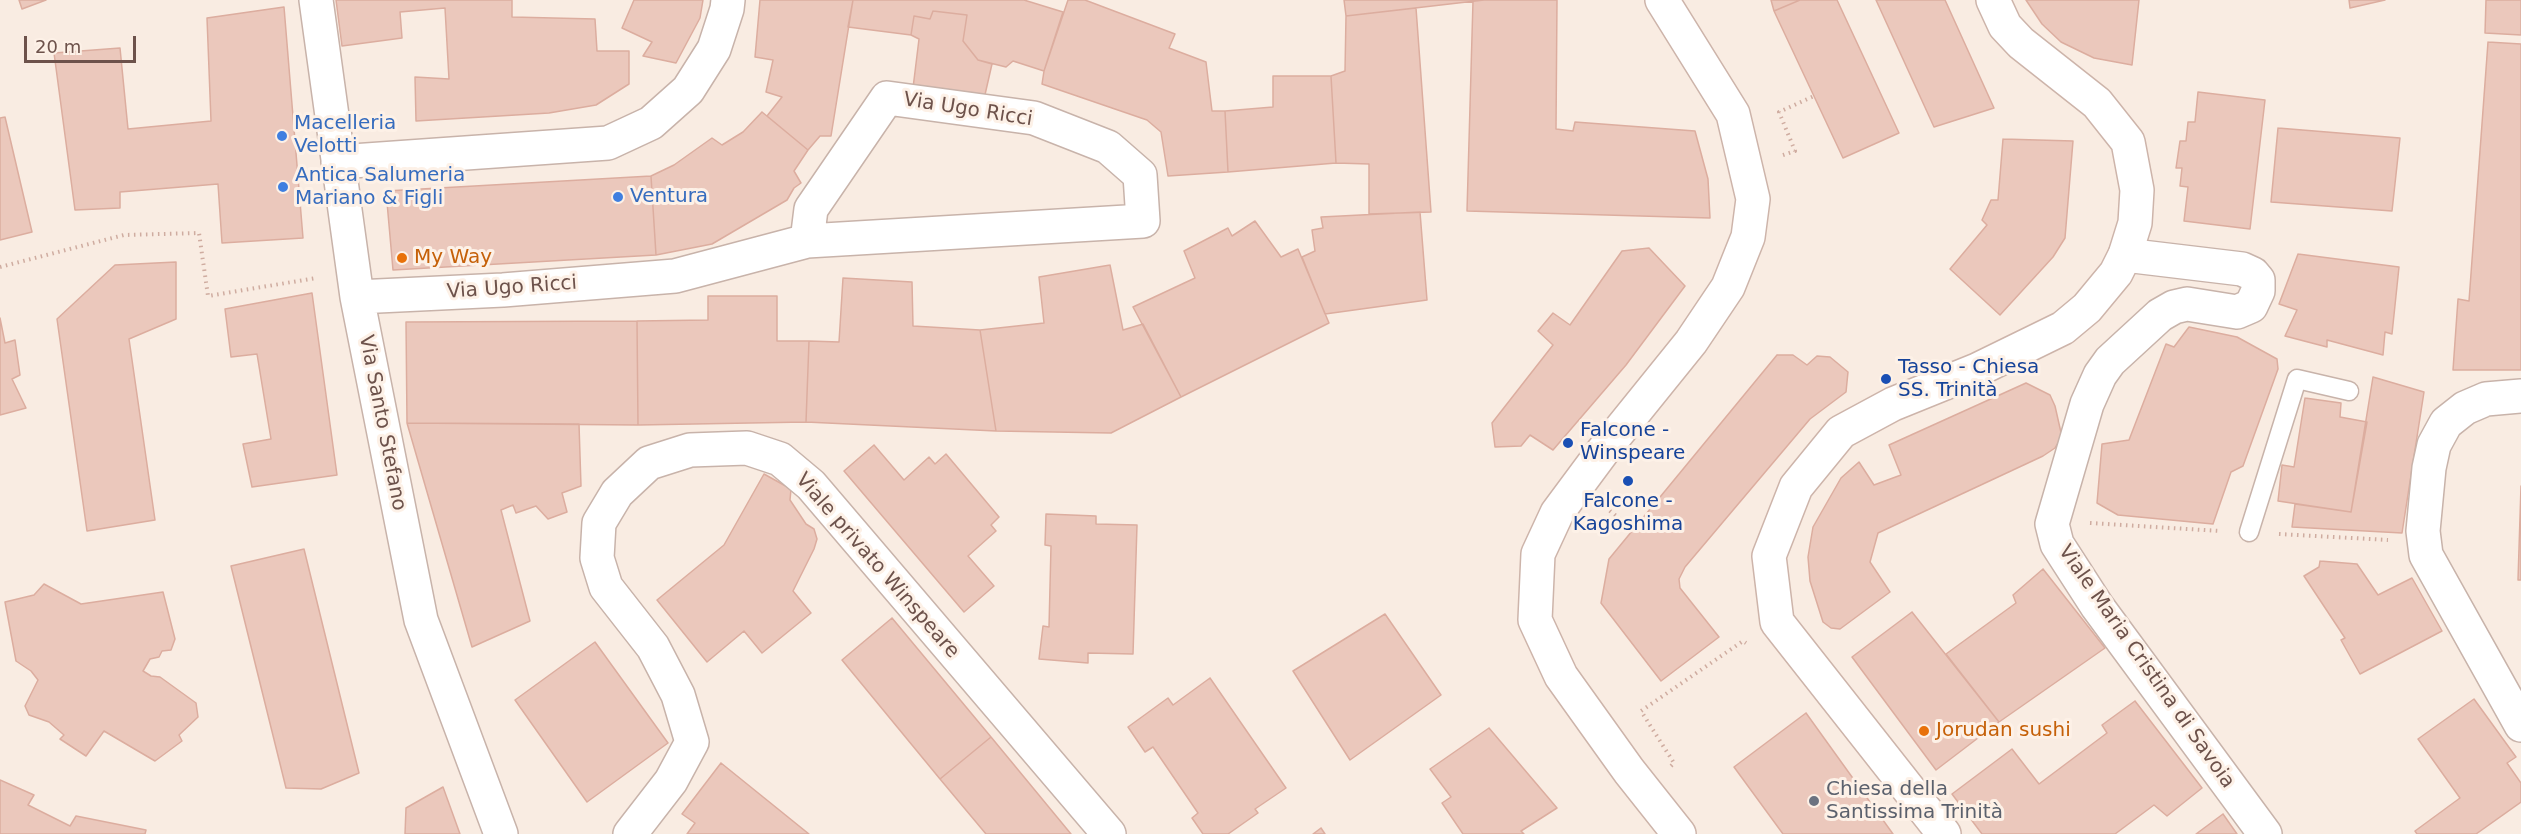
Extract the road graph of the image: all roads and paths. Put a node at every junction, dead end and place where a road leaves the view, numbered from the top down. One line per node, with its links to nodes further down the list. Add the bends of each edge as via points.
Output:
1 (316, 0): 7 (street, Via Santo Stefano)
2 (728, 0): 7 (street, via 714,49 688,90 651,123 608,143)
3 (1662, 0): 26 (street, via 1733,114 1753,199 1748,237 1728,287 1697,333 1557,513 1538,554 1535,620 1561,676)
4 (1993, 0): 9 (street, via 2005,26 2021,43 2097,103 2128,142 2137,190 2135,223)
5 (1814, 96): 6 (path, via 1779,112 1795,151)
6 (1783, 155)
7 (338, 162): 12 (street, Via Santo Stefano)
8 (807, 241): 8 (street, Via Ugo Ricci, via 1143,221 1140,175 1108,147 1034,118 887,98 811,209); 12 (street, Via Ugo Ricci, via 675,276)
9 (2125, 255): 27 (street, via 2116,273 2087,308 2063,328 1977,370 1893,404 1841,432 1796,488 1769,556 1777,622); 28 (street, Viale Maria Cristina di Savoia, via 2242,269 2258,279 2258,291 2251,306 2238,312 2187,304 2174,307 2110,361 2087,404 2052,524 2056,544)
10 (0, 267): 11 (path, via 124,235 200,233 208,296)
11 (316, 278)
12 (357, 297): 23 (street, Via Santo Stefano, via 421,620)
13 (2349, 391): 18 (lane, via 2297,379)
14 (2521, 396): 21 (street, via 2486,399 2465,408 2446,423 2434,445 2429,468 2423,531 2426,555)
15 (1600, 503): 16 (path)
16 (1620, 519)
17 (2080, 522): 18 (path)
18 (2249, 532): 19 (path)
19 (2395, 541)
20 (1748, 646): 22 (path, via 1743,640 1641,711 1674,763)
21 (2521, 725)
22 (1669, 767)
23 (501, 834)
24 (630, 834): 25 (street, Viale privato Winspeare, via 671,781 692,742 678,694 653,647 606,587 597,558 599,523 617,493 650,463 690,450 747,448 780,459 811,485)
25 (1108, 834)
26 (1679, 834)
27 (1944, 834)
28 (2265, 834)

